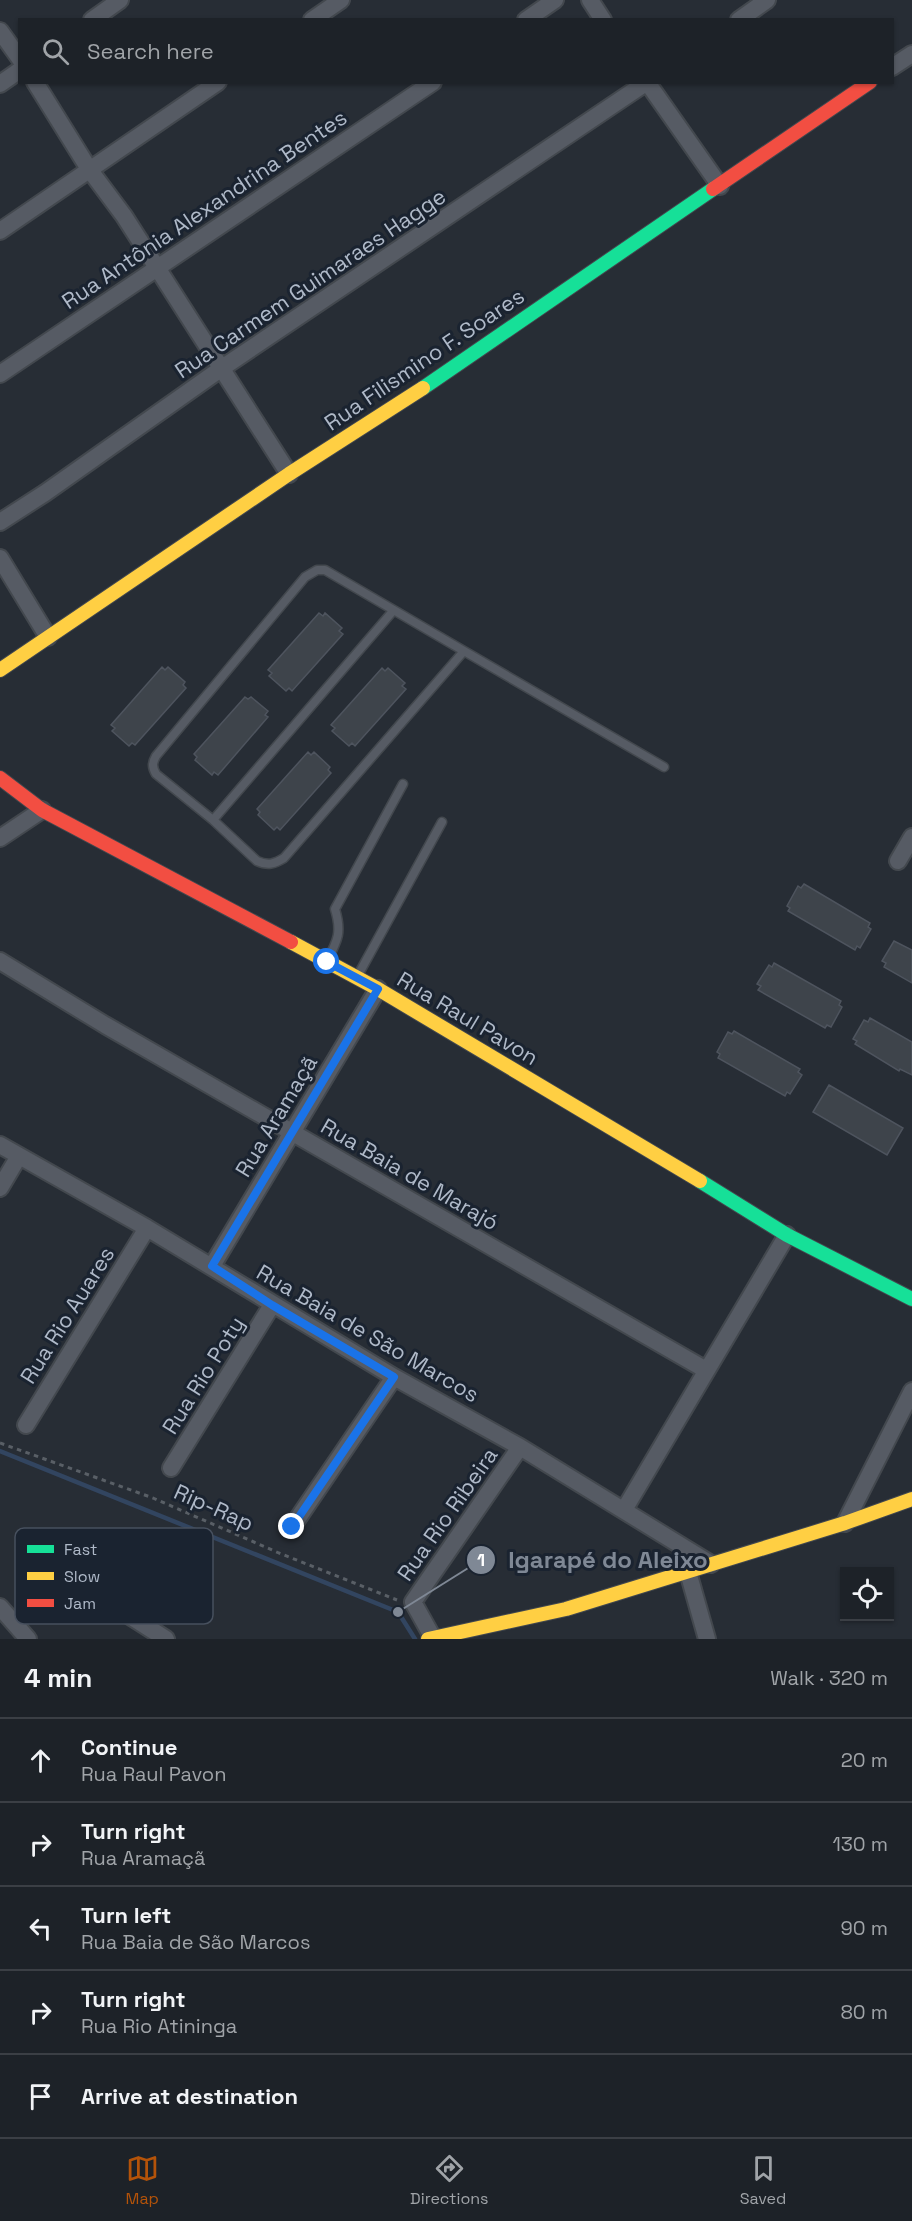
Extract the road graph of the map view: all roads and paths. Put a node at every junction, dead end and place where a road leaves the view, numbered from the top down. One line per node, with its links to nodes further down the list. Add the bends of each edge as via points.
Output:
1 (120, 0): 6 (street)
2 (341, 0): 7 (street)
3 (555, 0): 8 (street)
4 (590, 0): 9 (street)
5 (767, 0): 10 (street)
6 (95, 18)
7 (315, 18)
8 (529, 18)
9 (602, 18)
10 (742, 18)
11 (0, 31): 13 (street)
12 (912, 54): 14 (street)
13 (18, 56)
14 (894, 66)
15 (18, 71): 16 (street)
16 (0, 84)
17 (36, 84): 23 (street)
18 (215, 84): 23 (street)
19 (429, 84): 26 (street, Rua Antônia Alexandrina Bentes)
20 (644, 84): 27 (street, Rua Carmem Guimaraes Hagge)
21 (648, 84): 24 (street)
22 (867, 84): 24 (street, Rua Filismino F. Soares)
23 (89, 169): 25 (street); 26 (street)
24 (720, 186): 29 (street, Rua Filismino F. Soares)
25 (0, 231)
26 (156, 269): 27 (street); 28 (street, Rua Antônia Alexandrina Bentes)
27 (222, 368): 29 (street); 30 (street, Rua Carmem Guimaraes Hagge)
28 (0, 374)
29 (289, 474): 33 (street, Rua Filismino F. Soares)
30 (0, 522)
31 (0, 558): 33 (street)
32 (393, 611): 34 (lane); 40 (lane); 40 (lane, via 325,570 305,577 152,763 156,774)
33 (48, 637): 35 (street, Rua Filismino F. Soares)
34 (464, 651): 36 (lane); 40 (lane, via 284,858 265,865 257,861)
35 (0, 670)
36 (664, 767)
37 (0, 778): 39 (street, Rua Raul Pavon)
38 (403, 784): 46 (lane, via 335,909 340,929)
39 (42, 810): 43 (street); 46 (street, Rua Raul Pavon)
40 (213, 820)
41 (442, 822): 47 (lane)
42 (912, 837): 44 (street)
43 (0, 838)
44 (897, 861)
45 (0, 961): 49 (street, Rua Baia de Marajó)
46 (327, 962): 47 (street, Rua Raul Pavon)
47 (356, 977): 48 (street, Rua Raul Pavon)
48 (378, 989): 49 (street, Rua Aramaçã); 54 (street, Rua Raul Pavon)
49 (293, 1133): 55 (street, Rua Aramaçã); 58 (street, Rua Baia de Marajó)
50 (0, 1145): 51 (street, Rua Baia de São Marcos)
51 (19, 1156): 52 (street); 53 (street, Rua Baia de São Marcos)
52 (0, 1188)
53 (147, 1228): 55 (street, Rua Baia de São Marcos); 61 (street, Rua Rio Auares)
54 (787, 1234): 56 (street, Rua Raul Pavon); 58 (street)
55 (212, 1266): 57 (street, Rua Baia de São Marcos)
56 (912, 1299)
57 (272, 1305): 59 (street, Rua Baia de São Marcos); 64 (street, Rua Rio Poty)
58 (706, 1370): 66 (street)
59 (394, 1377): 63 (street, Rua Baia de São Marcos); 68 (street)
60 (912, 1391): 67 (street)
61 (26, 1425)
62 (0, 1443): 71 (path, Rip-Rap, via 153,1498 399,1601)
63 (520, 1447): 66 (street, Rua Baia de São Marcos); 71 (street, Rua Rio Ribeira)
64 (171, 1468)
65 (912, 1499): 67 (street)
66 (624, 1510): 69 (street, Rua Baia de São Marcos)
67 (845, 1523): 69 (street)
68 (292, 1527)
69 (711, 1564): 70 (street)
70 (688, 1572): 76 (street, via 566,1609); 79 (street)
71 (413, 1602): 76 (street, Rua Rio Ribeira)
72 (0, 1606): 73 (street)
73 (15, 1624)
74 (15, 1624): 77 (street)
75 (142, 1624): 78 (street)
76 (438, 1638)
77 (28, 1639)
78 (166, 1639)
79 (707, 1639)

